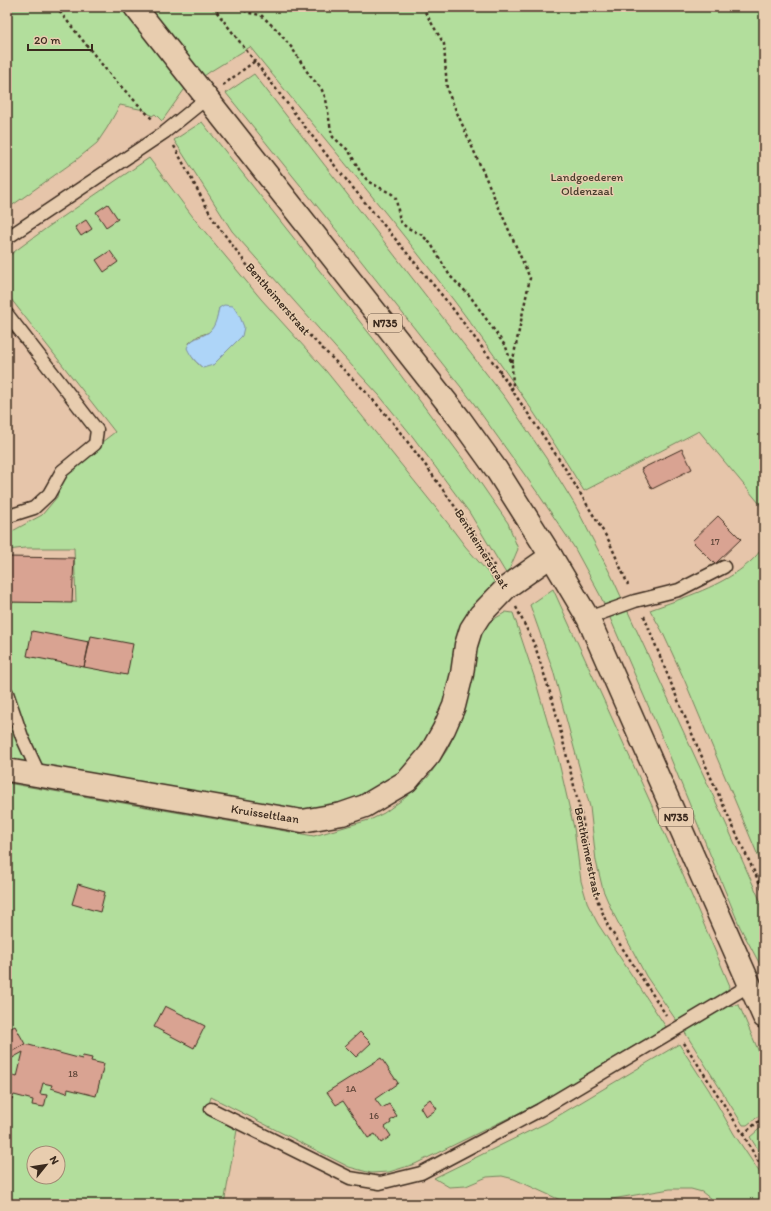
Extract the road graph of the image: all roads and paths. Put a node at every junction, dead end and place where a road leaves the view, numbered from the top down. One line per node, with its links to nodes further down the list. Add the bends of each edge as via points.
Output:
1 (56, 7): 8 (path, Bentheimerstraat, via 112,77)
2 (135, 7): 7 (main road, N735)
3 (213, 7): 6 (path)
4 (239, 7): 11 (path, via 261,15 292,48 321,88 326,99 333,137 349,151 369,182 385,189 396,199 400,221 431,244 450,276 470,296 506,347)
5 (422, 7): 11 (path, via 444,44 447,90 530,278)
6 (255, 61): 7 (path); 12 (path, via 338,171 450,305)
7 (207, 98): 8 (lane); 14 (main road, N735, via 460,419 496,469)
8 (165, 132): 9 (lane); 16 (path, Bentheimerstraat, via 213,219 239,254 297,323 390,419 478,538)
9 (7, 238)
10 (7, 314): 13 (lane, via 97,430 95,444 62,471 49,494 34,508)
11 (512, 365): 12 (path)
12 (513, 389): 17 (path, via 501,374 563,465 609,541)
13 (7, 515)
14 (551, 556): 16 (main road, Kruisseltlaan); 18 (main road, N735)
15 (724, 567): 17 (lane, via 679,590)
16 (507, 587): 21 (main road, Kruisseltlaan, via 480,614 472,629 466,645 454,706 430,754 407,780 364,806 342,814 302,821); 25 (path, Bentheimerstraat, via 535,646 554,704 582,818 597,899 608,926)
17 (635, 601): 18 (lane); 22 (path, via 642,611 731,824)
18 (588, 618): 23 (main road, N735)
19 (7, 693): 21 (lane, via 22,737)
20 (7, 770): 21 (main road, Kruisseltlaan)
21 (40, 776)
22 (764, 892)
23 (750, 985): 24 (main road, N735); 25 (lane)
24 (764, 1017)
25 (675, 1029): 26 (lane, via 540,1110 421,1173 380,1183 350,1178); 28 (path, Bentheimerstraat)
26 (211, 1109)
27 (764, 1117): 28 (path)
28 (743, 1134): 29 (path, Bentheimerstraat)
29 (764, 1172)

